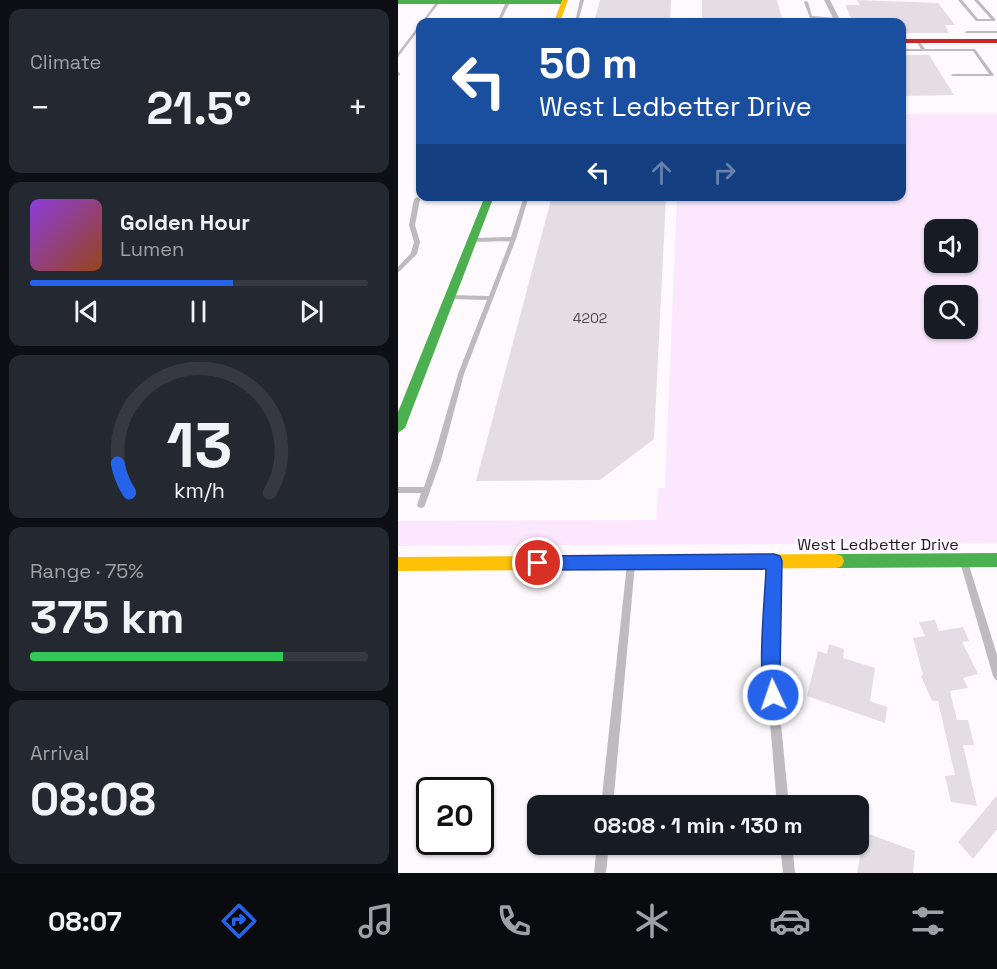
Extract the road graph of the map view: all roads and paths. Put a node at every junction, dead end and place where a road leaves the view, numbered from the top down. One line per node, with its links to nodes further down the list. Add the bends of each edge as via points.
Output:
1 (582, 0): 13 (lane)
2 (827, 0): 15 (street)
3 (960, 0): 16 (lane, via 977,20)
4 (976, 0): 16 (lane)
5 (509, 1): 6 (street); 8 (street); 11 (lane)
6 (565, 1): 12 (street)
7 (398, 2): 8 (street)
8 (438, 2): 10 (lane)
9 (806, 2): 14 (lane, via 811,17)
10 (426, 18)
11 (500, 18)
12 (559, 18)
13 (577, 18)
14 (819, 18)
15 (835, 18)
16 (996, 21)
17 (416, 32): 24 (lane)
18 (966, 32): 19 (lane)
19 (998, 32)
20 (998, 41): 22 (street)
21 (906, 42): 22 (street)
22 (921, 45): 23 (lane); 25 (lane, via 974,50 992,75)
23 (906, 49)
24 (398, 56)
25 (953, 75)
26 (417, 201): 31 (lane, via 412,225 417,242 414,254)
27 (488, 201): 30 (street)
28 (525, 201): 29 (lane)
29 (513, 239): 30 (lane); 33 (lane)
30 (472, 240): 32 (street)
31 (398, 270)
32 (450, 297): 33 (lane); 34 (street)
33 (491, 298): 36 (lane, via 461,374)
34 (398, 428)
35 (398, 490): 36 (lane)
36 (426, 490): 37 (lane)
37 (421, 505)
38 (963, 560): 39 (street, West Ledbetter Drive); 40 (street, West Ledbetter Drive); 43 (lane)
39 (998, 560)
40 (774, 561): 41 (street, West Ledbetter Drive); 45 (lane, via 771,673)
41 (631, 562): 42 (street, West Ledbetter Drive); 44 (lane)
42 (398, 564)
43 (998, 676)
44 (608, 795)
45 (782, 795)
46 (602, 855): 48 (lane)
47 (787, 855): 49 (lane)
48 (600, 873)
49 (789, 873)

